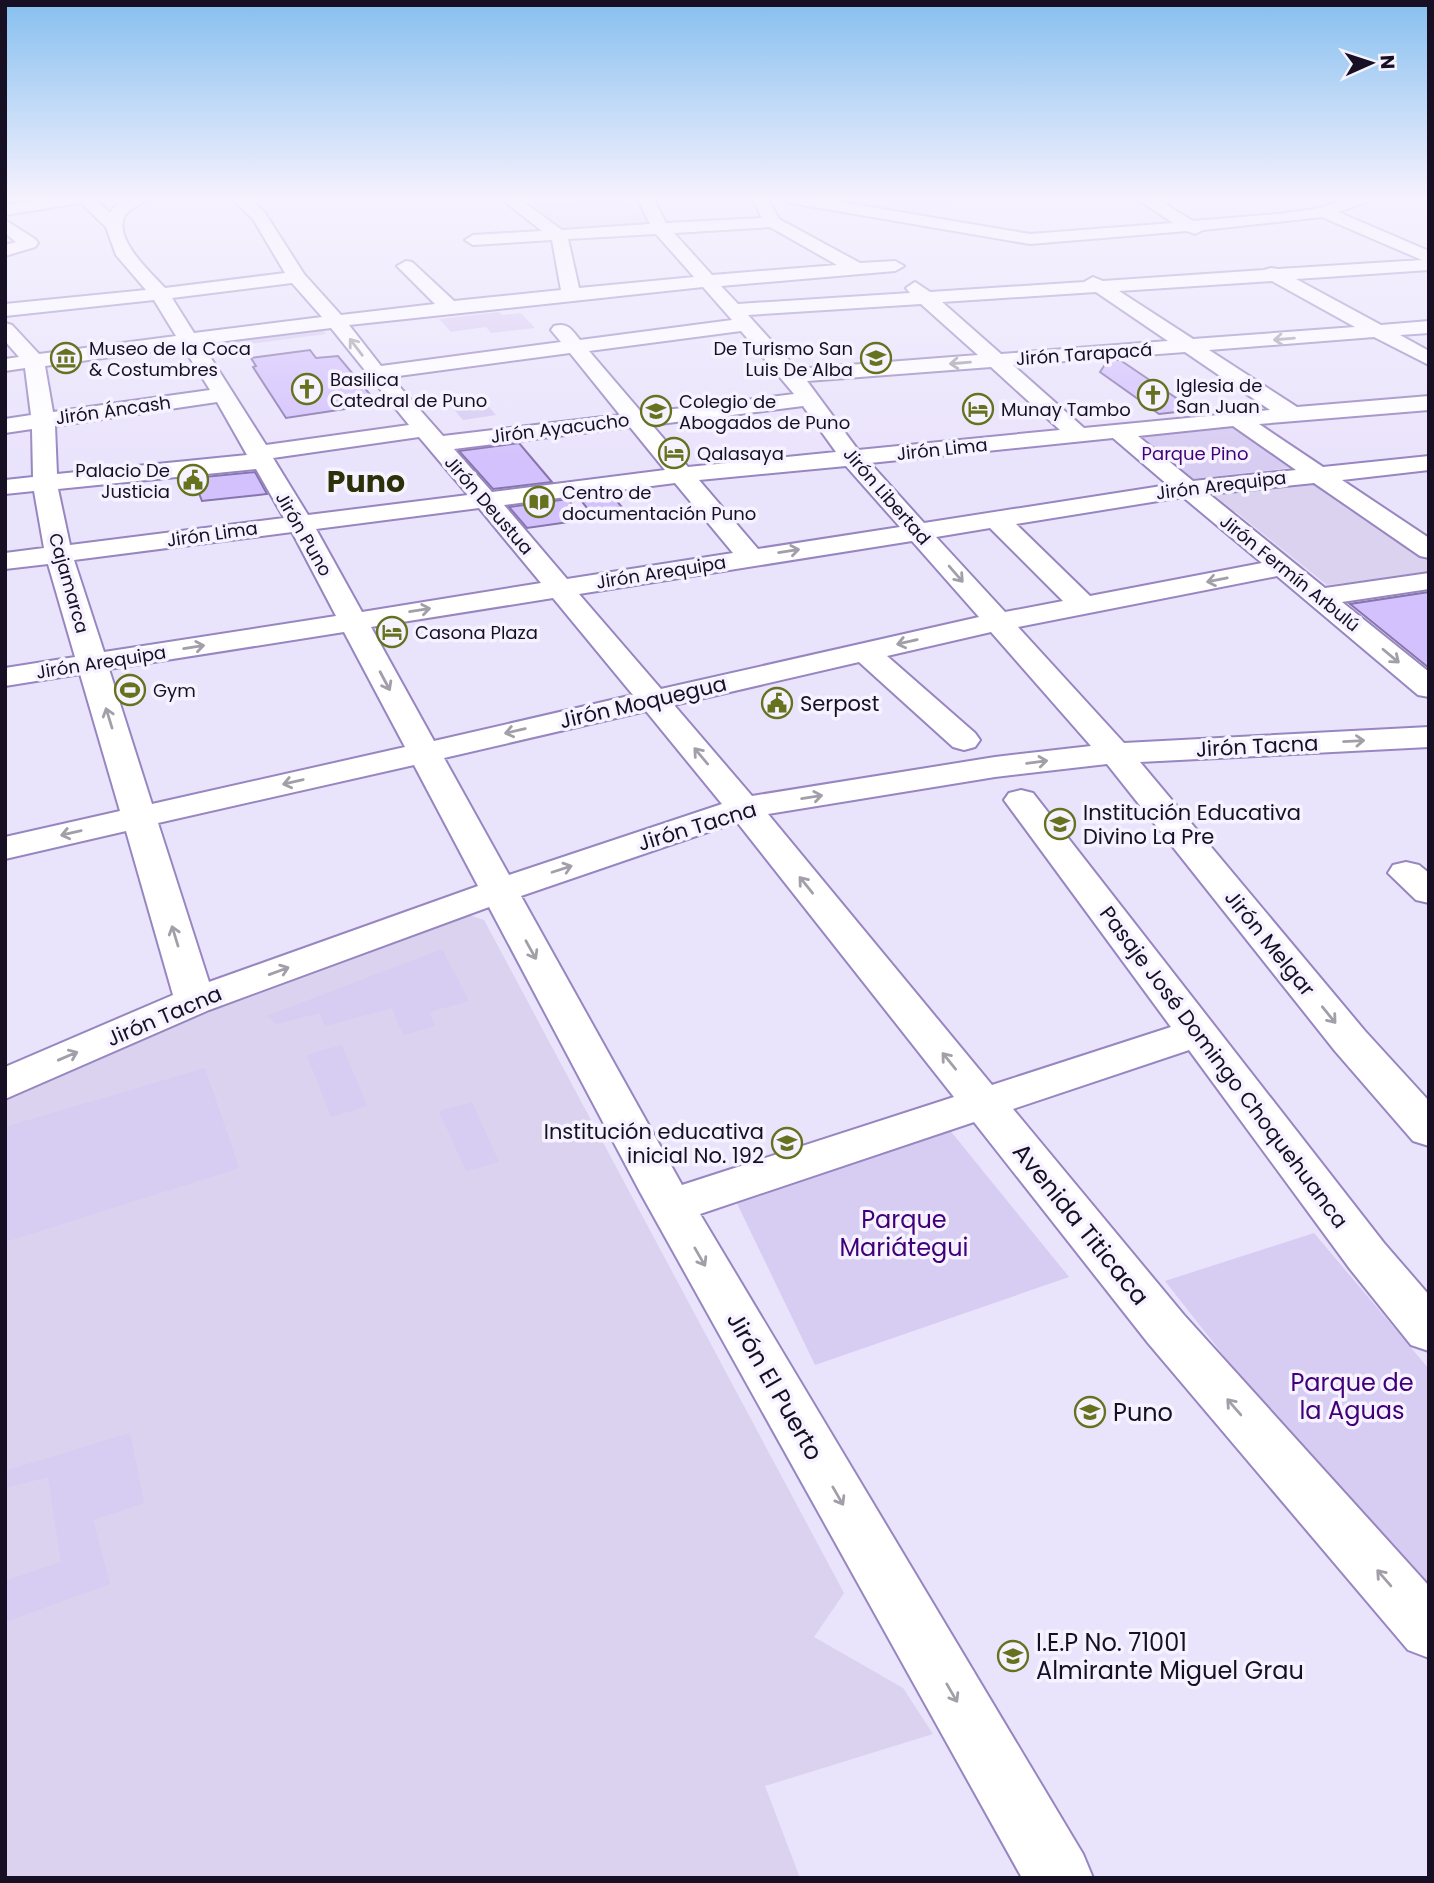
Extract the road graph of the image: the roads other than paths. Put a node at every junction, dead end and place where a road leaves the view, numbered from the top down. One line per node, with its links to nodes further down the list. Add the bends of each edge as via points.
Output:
1 (152, 286): 13 (street, Jirón Puno)
2 (229, 286): 13 (street)
3 (305, 286): 19 (street, Jirón Deustua)
4 (427, 286): 16 (street)
5 (569, 286): 12 (street)
6 (639, 286): 12 (street)
7 (712, 286): 18 (street, Jirón Libertad)
8 (916, 286): 15 (street)
9 (1116, 286): 11 (street)
10 (1293, 286): 22 (street)
11 (1100, 287): 15 (street); 25 (street)
12 (570, 293): 14 (street)
13 (160, 295): 17 (street); 23 (street, Jirón Puno)
14 (533, 297): 16 (street); 24 (street)
15 (924, 298): 18 (street); 27 (street)
16 (449, 307): 19 (street)
17 (5, 310)
18 (741, 317): 24 (street); 31 (street, Jirón Libertad)
19 (336, 321): 23 (street); 30 (street, Jirón Deustua, one-way to 19)
20 (1429, 327): 22 (street, Jirón Tarapacá)
21 (5, 329): 28 (street)
22 (1377, 331): 25 (street, Jirón Tarapacá, one-way to 25); 26 (street)
23 (187, 339): 28 (street); 32 (street, Jirón Puno)
24 (575, 347): 30 (street); 36 (street)
25 (1190, 347): 27 (street, Jirón Tarapacá); 35 (street)
26 (1429, 359)
27 (994, 360): 31 (street, Jirón Tarapacá, one-way to 31); 42 (street)
28 (34, 361): 29 (street); 38 (street, Cajamarca)
29 (5, 365)
30 (376, 373): 40 (street, Jirón Deustua)
31 (792, 376): 33 (street, Jirón Libertad)
32 (221, 395): 38 (street, Jirón Áncash); 43 (street, Jirón Puno)
33 (810, 399): 36 (street, Jirón Ayacucho); 44 (street, Jirón Libertad)
34 (1429, 403): 35 (street, Jirón Lima)
35 (1295, 416): 37 (street, Jirón Lima)
36 (633, 419): 40 (street, Jirón Ayacucho); 47 (street)
37 (1237, 419): 41 (street, Jirón Lima); 46 (street)
38 (43, 420): 39 (street, Jirón Áncash); 48 (street, Cajamarca)
39 (5, 426)
40 (423, 430): 43 (street, Jirón Ayacucho); 51 (street, Jirón Deustua)
41 (1118, 431): 42 (street, Jirón Lima); 50 (street, Jirón Fermín Arbulú)
42 (1079, 435): 44 (street, Jirón Lima)
43 (255, 448): 48 (street, Jirón Ayacucho); 53 (street, Jirón Puno)
44 (852, 458): 47 (street, Jirón Lima); 54 (street, Jirón Libertad)
45 (1429, 463): 46 (street, Jirón Arequipa)
46 (1317, 474): 50 (street, Jirón Arequipa); 55 (street)
47 (681, 475): 51 (street, Jirón Lima); 57 (street)
48 (45, 483): 49 (street, Jirón Ayacucho); 56 (street, Cajamarca)
49 (5, 487)
50 (1187, 489): 52 (street, Jirón Arequipa); 59 (street, Jirón Fermín Arbulú)
51 (485, 499): 53 (street, Jirón Lima); 61 (street, Jirón Deustua)
52 (995, 518): 54 (street, Jirón Arequipa); 63 (street)
53 (299, 523): 56 (street, Jirón Lima); 64 (street, Jirón Puno)
54 (918, 530): 57 (street, Jirón Arequipa, one-way to 54); 65 (street, Jirón Libertad, one-way to 65)
55 (1429, 550)
56 (58, 555): 58 (street, Jirón Lima); 67 (street, Cajamarca)
57 (750, 557): 61 (street, Jirón Arequipa)
58 (5, 561)
59 (1284, 568): 62 (street, Jirón Fermín Arbulú); 63 (street, Jirón Moquegua, one-way to 63)
60 (1429, 581): 62 (street)
61 (560, 588): 64 (street, Jirón Arequipa, one-way to 61); 70 (street, Jirón Deustua)
62 (1320, 597): 69 (street, Jirón Fermín Arbulú, one-way to 69)
63 (1083, 605): 65 (street, Jirón Moquegua)
64 (352, 621): 67 (street, Jirón Arequipa, one-way to 64); 73 (street, Jirón Puno, one-way to 73)
65 (997, 622): 66 (street, Jirón Moquegua, one-way to 66); 74 (street, Jirón Libertad)
66 (865, 652): 70 (street, Jirón Moquegua); 72 (street)
67 (92, 663): 68 (street, Jirón Arequipa); 77 (street, Cajamarca, one-way to 67)
68 (5, 677)
69 (1429, 688)
70 (653, 699): 73 (street, Jirón Moquegua, one-way to 73); 76 (street, Jirón Deustua, one-way to 70)
71 (1429, 737): 74 (street, Jirón Tacna, one-way to 71)
72 (964, 740)
73 (423, 752): 77 (street, Jirón Moquegua, one-way to 77); 79 (street, Jirón Puno)
74 (1115, 753): 76 (street, Jirón Tacna, one-way to 74, via 995,767); 84 (street, Jirón Melgar, one-way to 84, via 1341,1030)
75 (1021, 800): 86 (street, Pasaje José Domingo Choquehuanca)
76 (744, 808): 79 (street, Jirón Tacna, one-way to 76); 83 (street, Avenida Titicaca, one-way to 76)
77 (139, 817): 78 (street, Jirón Moquegua, one-way to 78); 80 (street, Cajamarca, one-way to 77)
78 (5, 848)
79 (498, 891): 80 (street, Jirón Tacna, one-way to 79); 85 (street, Jirón El Puerto, one-way to 85)
80 (195, 1001): 82 (street, Jirón Tacna, one-way to 80)
81 (1179, 1039): 83 (street)
82 (5, 1084)
83 (983, 1103): 85 (street); 87 (street, Avenida Titicaca, one-way to 83, via 1166,1329)
84 (1429, 1130)
85 (671, 1206): 88 (street, Jirón El Puerto, one-way to 88)
86 (1429, 1331)
87 (1429, 1630)
88 (1059, 1878)

